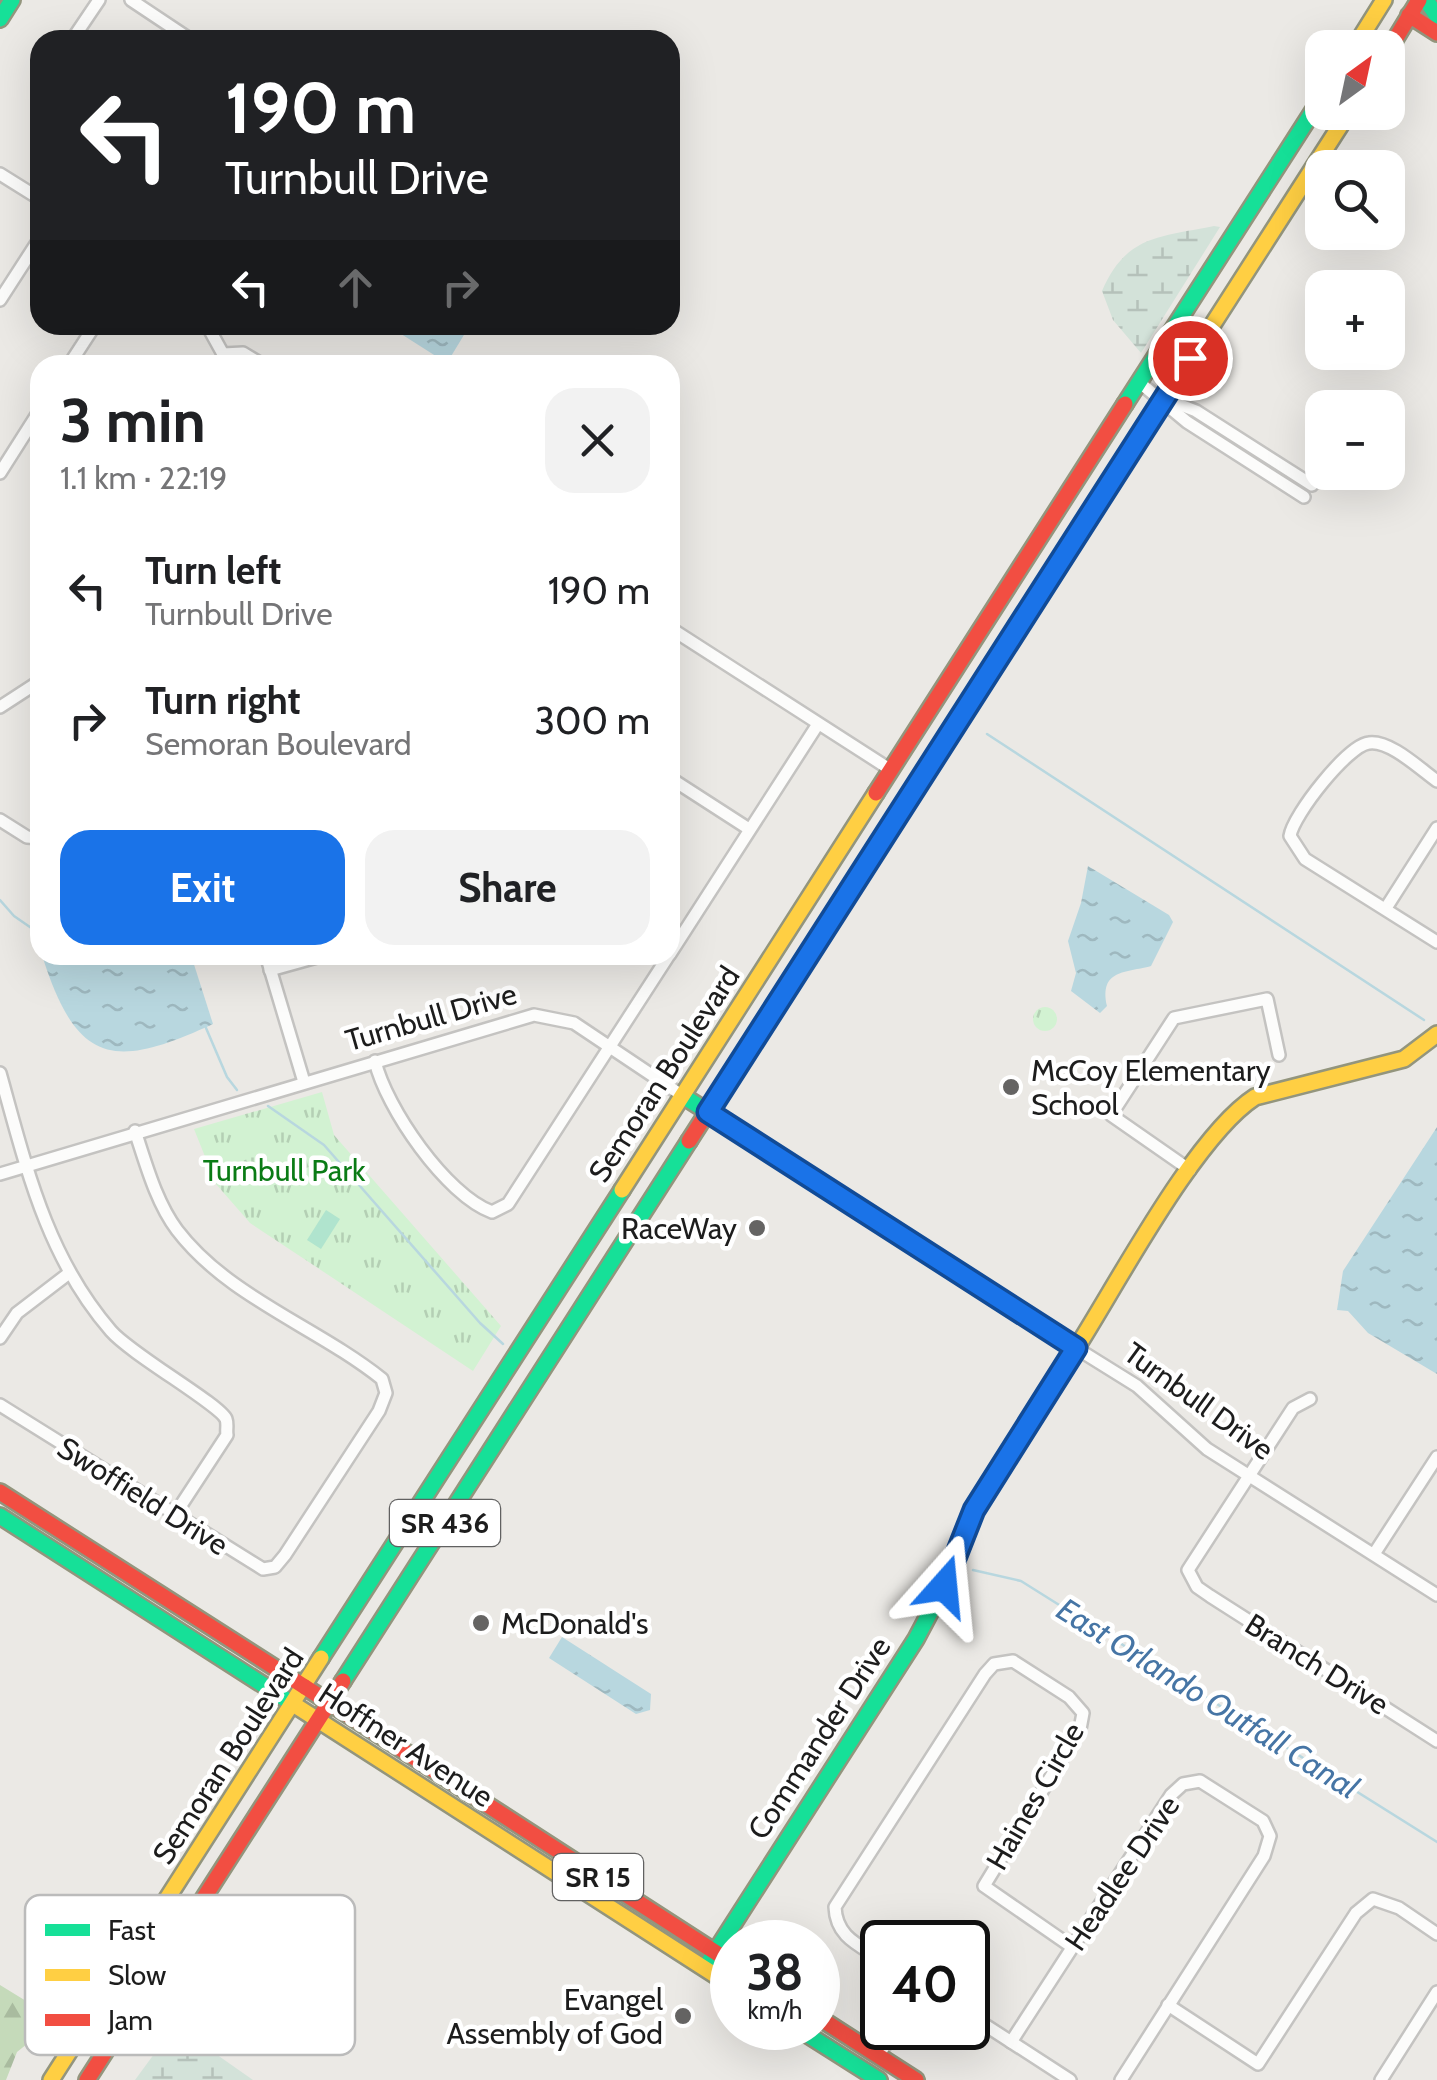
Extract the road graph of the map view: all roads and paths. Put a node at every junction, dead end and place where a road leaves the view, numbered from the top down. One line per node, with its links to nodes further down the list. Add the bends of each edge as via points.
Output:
1 (12, 0): 8 (main road)
2 (99, 0): 9 (street)
3 (131, 0): 10 (street)
4 (1384, 0): 11 (main road); 12 (main road)
5 (1422, 0): 6 (main road); 7 (main road)
6 (1408, 8): 13 (main road); 14 (main road)
7 (1437, 16)
8 (0, 19)
9 (79, 30)
10 (176, 30)
11 (1365, 30)
12 (1388, 30)
13 (1396, 30)
14 (1437, 33)
15 (1305, 123): 21 (main road, Semoran Boulevard / SR 436)
16 (1336, 130): 22 (main road, Semoran Boulevard / SR 436)
17 (2, 175): 18 (street)
18 (30, 192)
19 (30, 254): 20 (street)
20 (0, 300)
21 (1139, 382): 22 (street); 30 (main road, Semoran Boulevard / SR 436)
22 (1164, 399): 25 (street, via 1196,411); 26 (street, via 1187,422); 34 (main road, Semoran Boulevard / SR 436)
23 (30, 426): 24 (street)
24 (0, 473)
25 (1305, 481)
26 (1304, 497)
27 (680, 634): 31 (street)
28 (30, 687): 29 (street)
29 (0, 706)
30 (926, 717): 32 (main road, Semoran Boulevard / SR 436); 34 (main road, via 913,747)
31 (818, 724): 32 (street); 38 (street)
32 (891, 770): 40 (main road); 55 (main road, Semoran Boulevard / SR 436)
33 (1437, 781): 41 (street, via 1382,744 1367,742 1317,788 1292,826 1290,836 1305,859)
34 (919, 782): 40 (main road, Semoran Boulevard / SR 436)
35 (680, 784): 38 (street)
36 (0, 820): 39 (street)
37 (1437, 828): 41 (street)
38 (749, 829): 42 (street)
39 (30, 837)
40 (882, 837): 56 (main road, Semoran Boulevard / SR 436)
41 (1386, 908): 44 (street)
42 (682, 935): 43 (street)
43 (680, 938)
44 (1437, 942)
45 (269, 965): 48 (street)
46 (288, 965): 48 (street)
47 (663, 965): 50 (street)
48 (270, 970): 54 (street)
49 (1437, 1034): 59 (main road, Commander Drive, via 1404,1059 1256,1097 1223,1122)
50 (610, 1046): 52 (street, Turnbull Drive, via 560,1018 534,1015); 52 (street, via 508,1204 492,1212 472,1205 396,1115); 55 (street, Turnbull Drive)
51 (1279, 1055): 59 (street, via 1267,998 1174,1018 1161,1033 1112,1115)
52 (375, 1061): 54 (street, Turnbull Drive)
53 (0, 1073): 58 (street)
54 (304, 1082): 57 (street, Turnbull Drive)
55 (683, 1096): 56 (main road, Turnbull Drive); 64 (main road, Semoran Boulevard / SR 436)
56 (708, 1112): 63 (main road, Turnbull Drive); 67 (main road, Semoran Boulevard / SR 436)
57 (136, 1131): 58 (street, Turnbull Drive); 72 (street, Swoffield Drive, via 174,1227 202,1259 368,1368 386,1393 276,1568 263,1569)
58 (26, 1164): 60 (street, Turnbull Drive); 61 (street)
59 (1190, 1170): 63 (main road, Commander Drive)
60 (0, 1174)
61 (68, 1274): 62 (street, via 17,1312); 72 (street, via 112,1332 226,1420 226,1435)
62 (0, 1338)
63 (1076, 1348): 69 (street, Turnbull Drive, via 1137,1386 1182,1431); 82 (main road, Commander Drive, via 974,1510 916,1639)
64 (521, 1350): 67 (main road, via 513,1380); 75 (main road, Semoran Boulevard / SR 436)
65 (1310, 1399): 69 (street, via 1293,1408)
66 (0, 1405): 72 (street, Swoffield Drive)
67 (516, 1412): 77 (main road, Semoran Boulevard / SR 436)
68 (1437, 1457): 73 (street)
69 (1248, 1473): 73 (street, Turnbull Drive); 79 (street, Branch Drive, via 1188,1570 1197,1587)
70 (0, 1492): 75 (main road, Hoffner Avenue / SR 15)
71 (0, 1516): 76 (main road, Hoffner Avenue / SR 15)
72 (174, 1516)
73 (1374, 1554): 74 (street, Turnbull Drive)
74 (1437, 1594)
75 (305, 1687): 76 (main road, Semoran Boulevard / SR 436); 77 (main road, Hoffner Avenue / SR 15)
76 (293, 1704): 78 (main road, Hoffner Avenue / SR 15); 80 (main road, Semoran Boulevard / SR 436)
77 (329, 1704): 78 (main road, Semoran Boulevard / SR 436); 86 (main road, Hoffner Avenue / SR 15)
78 (318, 1722): 81 (main road, Semoran Boulevard / SR 436); 88 (main road, Hoffner Avenue / SR 15)
79 (1437, 1741)
80 (170, 1895)
81 (207, 1895)
82 (736, 1920)
83 (1437, 1934): 91 (street, via 1373,1899 1356,1913 1258,2064)
84 (860, 1946): 85 (street, Haines Circle, via 836,1924 835,1907 985,1674 994,1664 1012,1661 1083,1713 1080,1729 984,1886)
85 (1072, 1947): 91 (street, Headlee Drive, via 1171,1795 1200,1781 1264,1821 1270,1836 1264,1856); 94 (street, Headlee Drive)
86 (710, 1949)
87 (710, 1960): 88 (main road, Commander Drive)
88 (705, 1968): 89 (main road, Hoffner Avenue / SR 15)
89 (710, 1971)
90 (1437, 1992): 106 (street)
91 (1168, 2005): 105 (street, Headlee Drive)
92 (990, 2028): 94 (street)
93 (840, 2031): 99 (main road)
94 (1011, 2042): 104 (street)
95 (832, 2050): 102 (main road)
96 (882, 2050): 99 (street)
97 (67, 2055): 100 (main road, Semoran Boulevard / SR 436)
98 (103, 2055): 101 (main road, Semoran Boulevard / SR 436)
99 (878, 2056): 103 (main road)
100 (51, 2080)
101 (87, 2080)
102 (879, 2080)
103 (916, 2080)
104 (1070, 2080)
105 (1121, 2080)
106 (1381, 2080)

